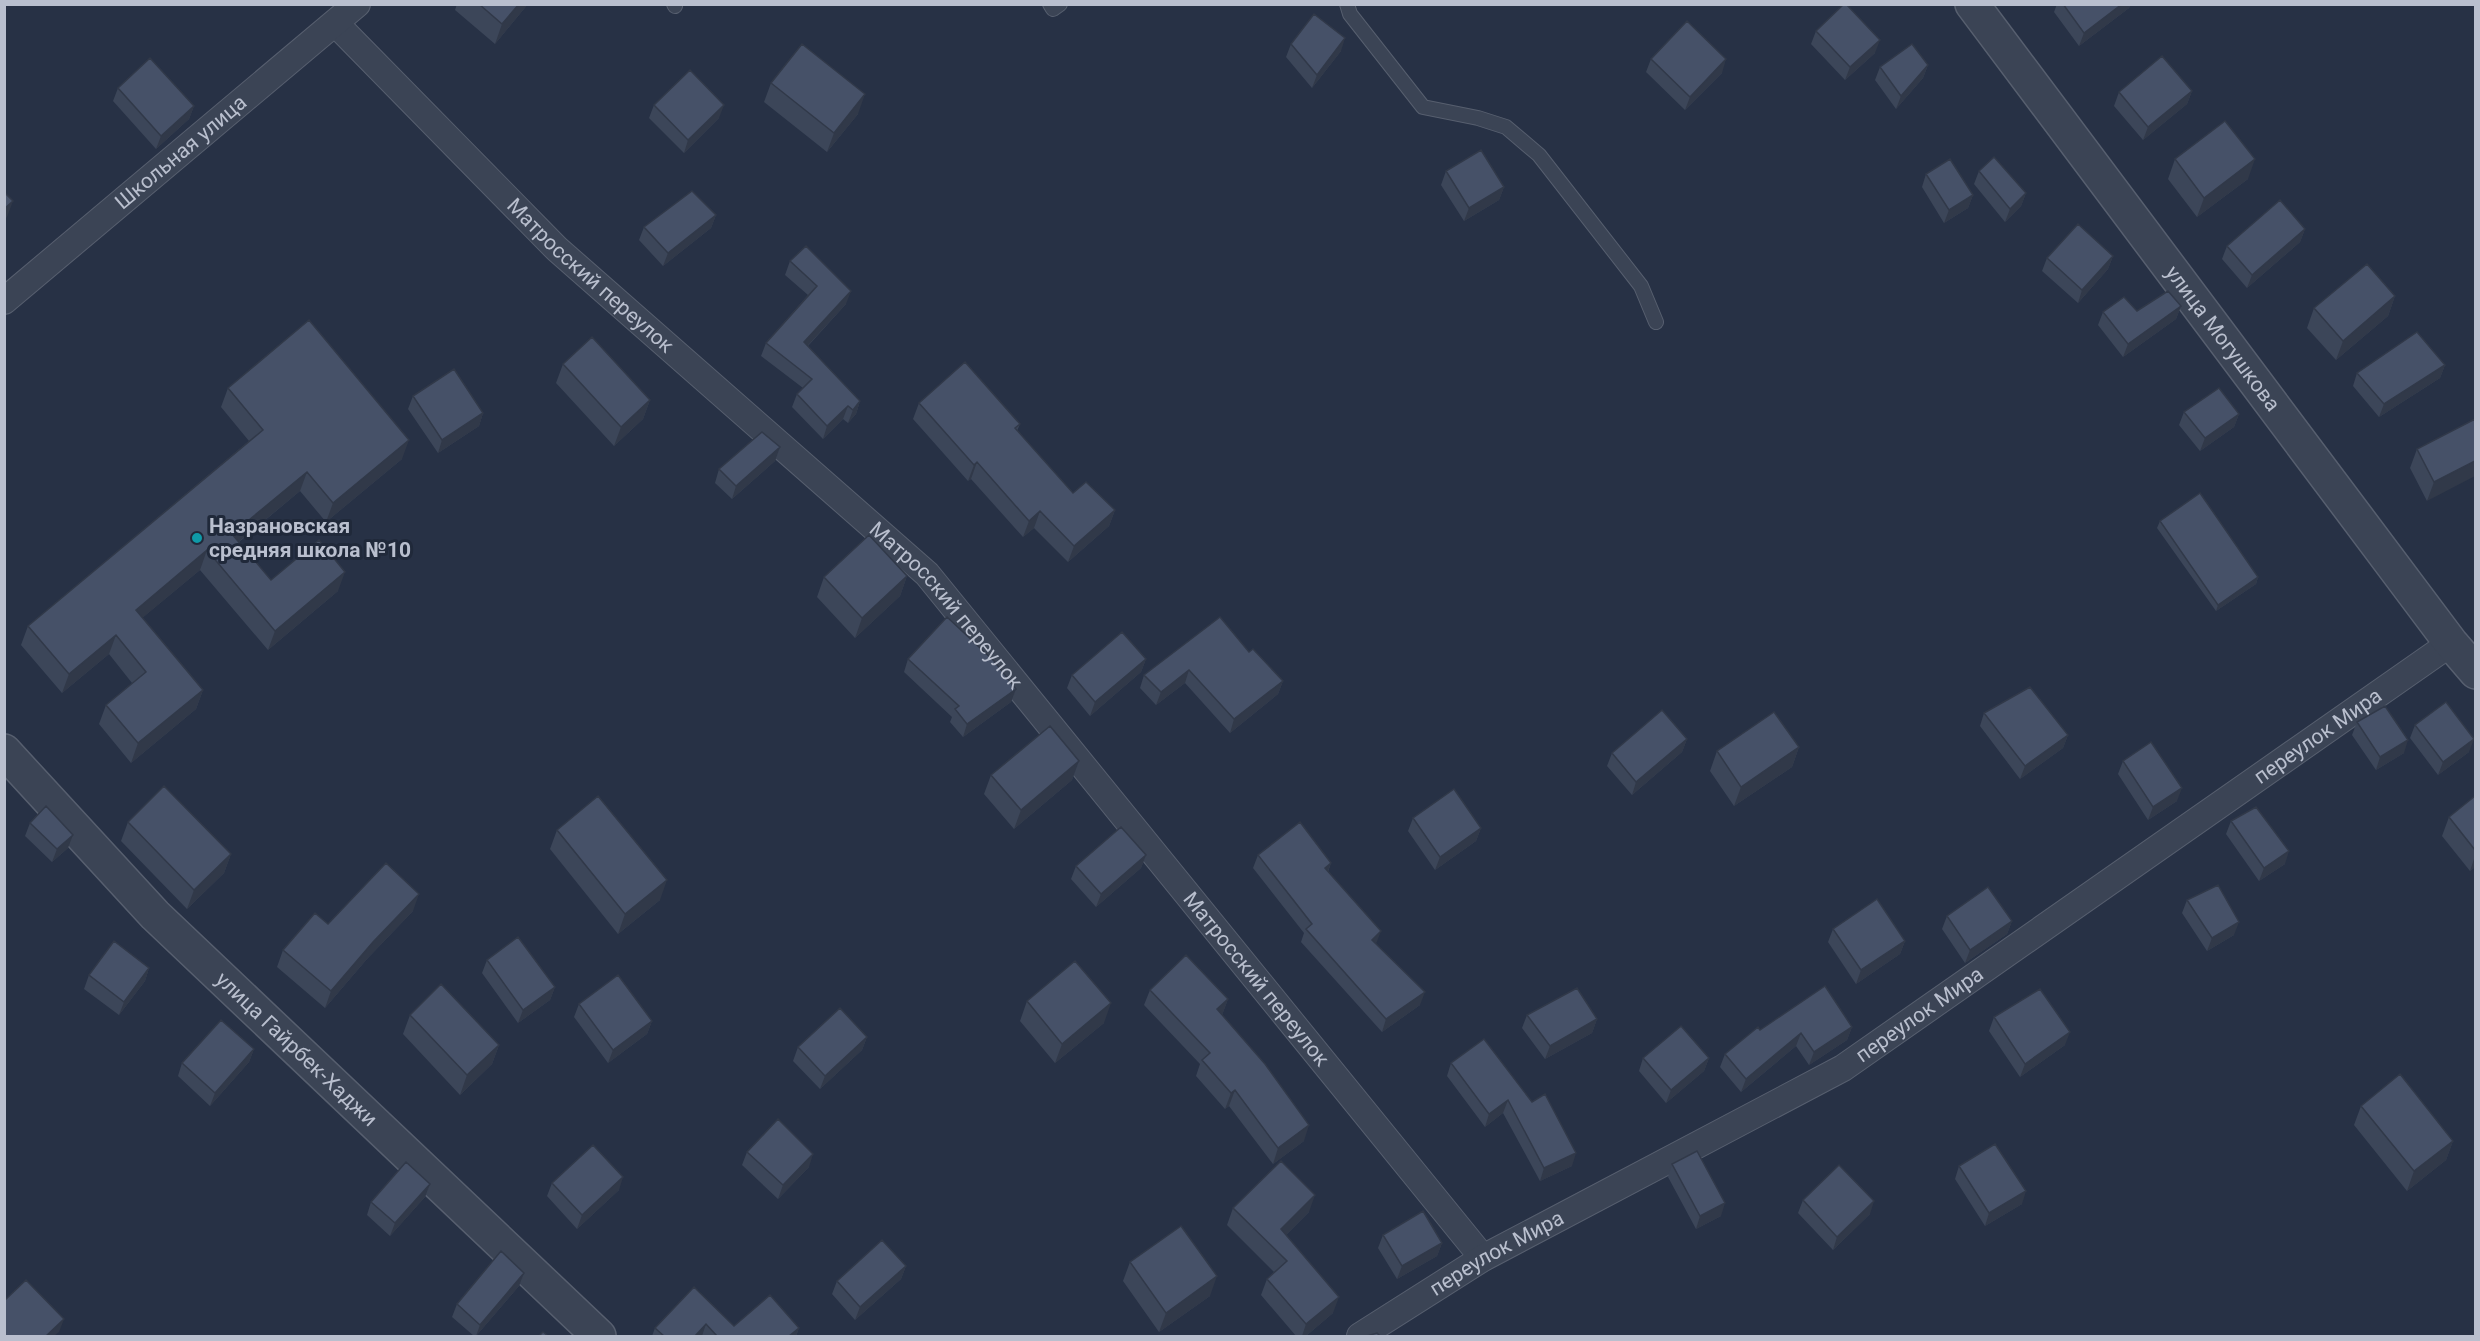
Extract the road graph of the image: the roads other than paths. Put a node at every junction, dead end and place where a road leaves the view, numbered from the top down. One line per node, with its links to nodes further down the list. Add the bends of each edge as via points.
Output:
1 (357, 4): 6 (street, Школьная улица)
2 (1050, 4): 3 (lane, via 1053,9)
3 (1060, 4)
4 (1347, 4): 8 (lane, via 1350,14 1423,106 1506,127 1539,154 1641,286)
5 (1972, 4): 9 (street, улица Могушкова)
6 (336, 24): 7 (street, Школьная улица); 12 (street, Матросский переулок, via 557,249 927,574)
7 (4, 301)
8 (1656, 322)
9 (2451, 643): 10 (street, улица Могушкова); 12 (street, переулок Мира, via 1843,1068)
10 (2475, 672)
11 (4, 751): 13 (street, улица Гайрбек-Хаджи, via 155,915)
12 (1483, 1258): 14 (street, переулок Мира)
13 (599, 1336)
14 (1360, 1336)

